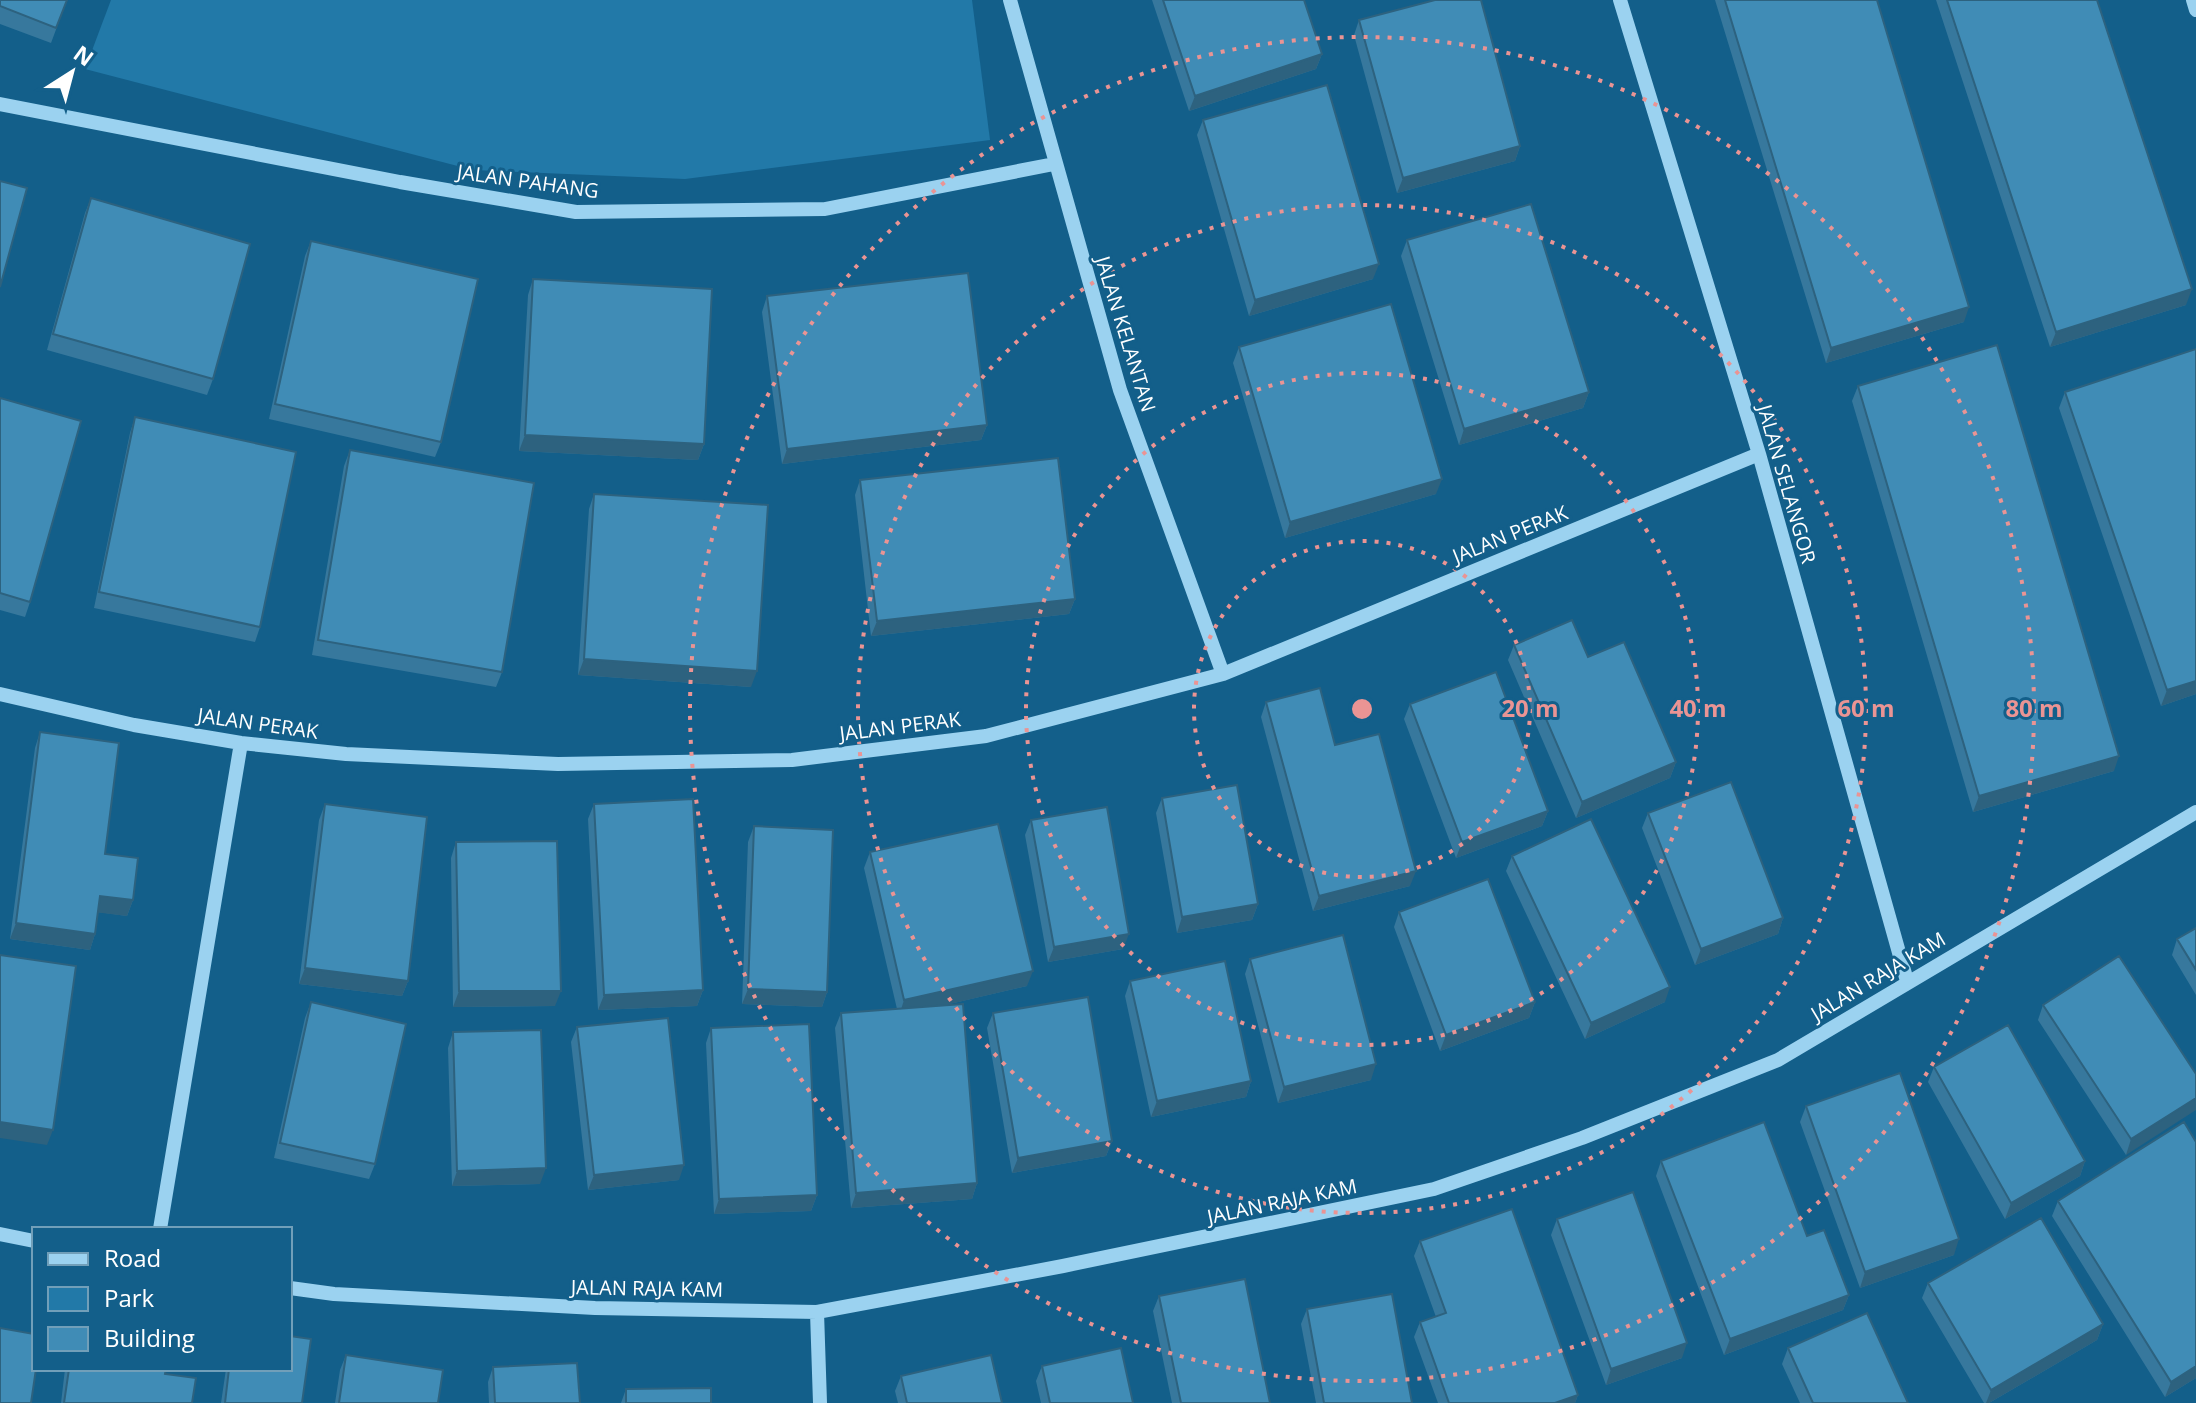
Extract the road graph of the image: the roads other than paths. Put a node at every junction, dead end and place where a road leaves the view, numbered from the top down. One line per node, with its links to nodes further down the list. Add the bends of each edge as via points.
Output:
1 (1010, 0): 6 (street, JALAN KELANTAN)
2 (1620, 0): 7 (street, JALAN SELANGOR)
3 (2193, 0): 4 (street)
4 (2196, 10)
5 (0, 104): 6 (street, JALAN PAHANG, via 576,212 825,209)
6 (1054, 164): 8 (street, JALAN KELANTAN, via 1120,390)
7 (1759, 454): 8 (street, JALAN PERAK); 12 (street, JALAN SELANGOR)
8 (1223, 674): 10 (street, JALAN PERAK, via 986,736 792,760 558,764 346,754)
9 (0, 694): 10 (street, JALAN PERAK)
10 (241, 743): 13 (street)
11 (2196, 812): 12 (street, JALAN RAJA KAM)
12 (1907, 981): 17 (street, JALAN RAJA KAM, via 1778,1060 1582,1138 1434,1189)
13 (160, 1227)
14 (0, 1234): 15 (street)
15 (32, 1241)
16 (292, 1288): 17 (street, JALAN RAJA KAM, via 595,1308)
17 (817, 1312): 18 (street)
18 (820, 1403)

